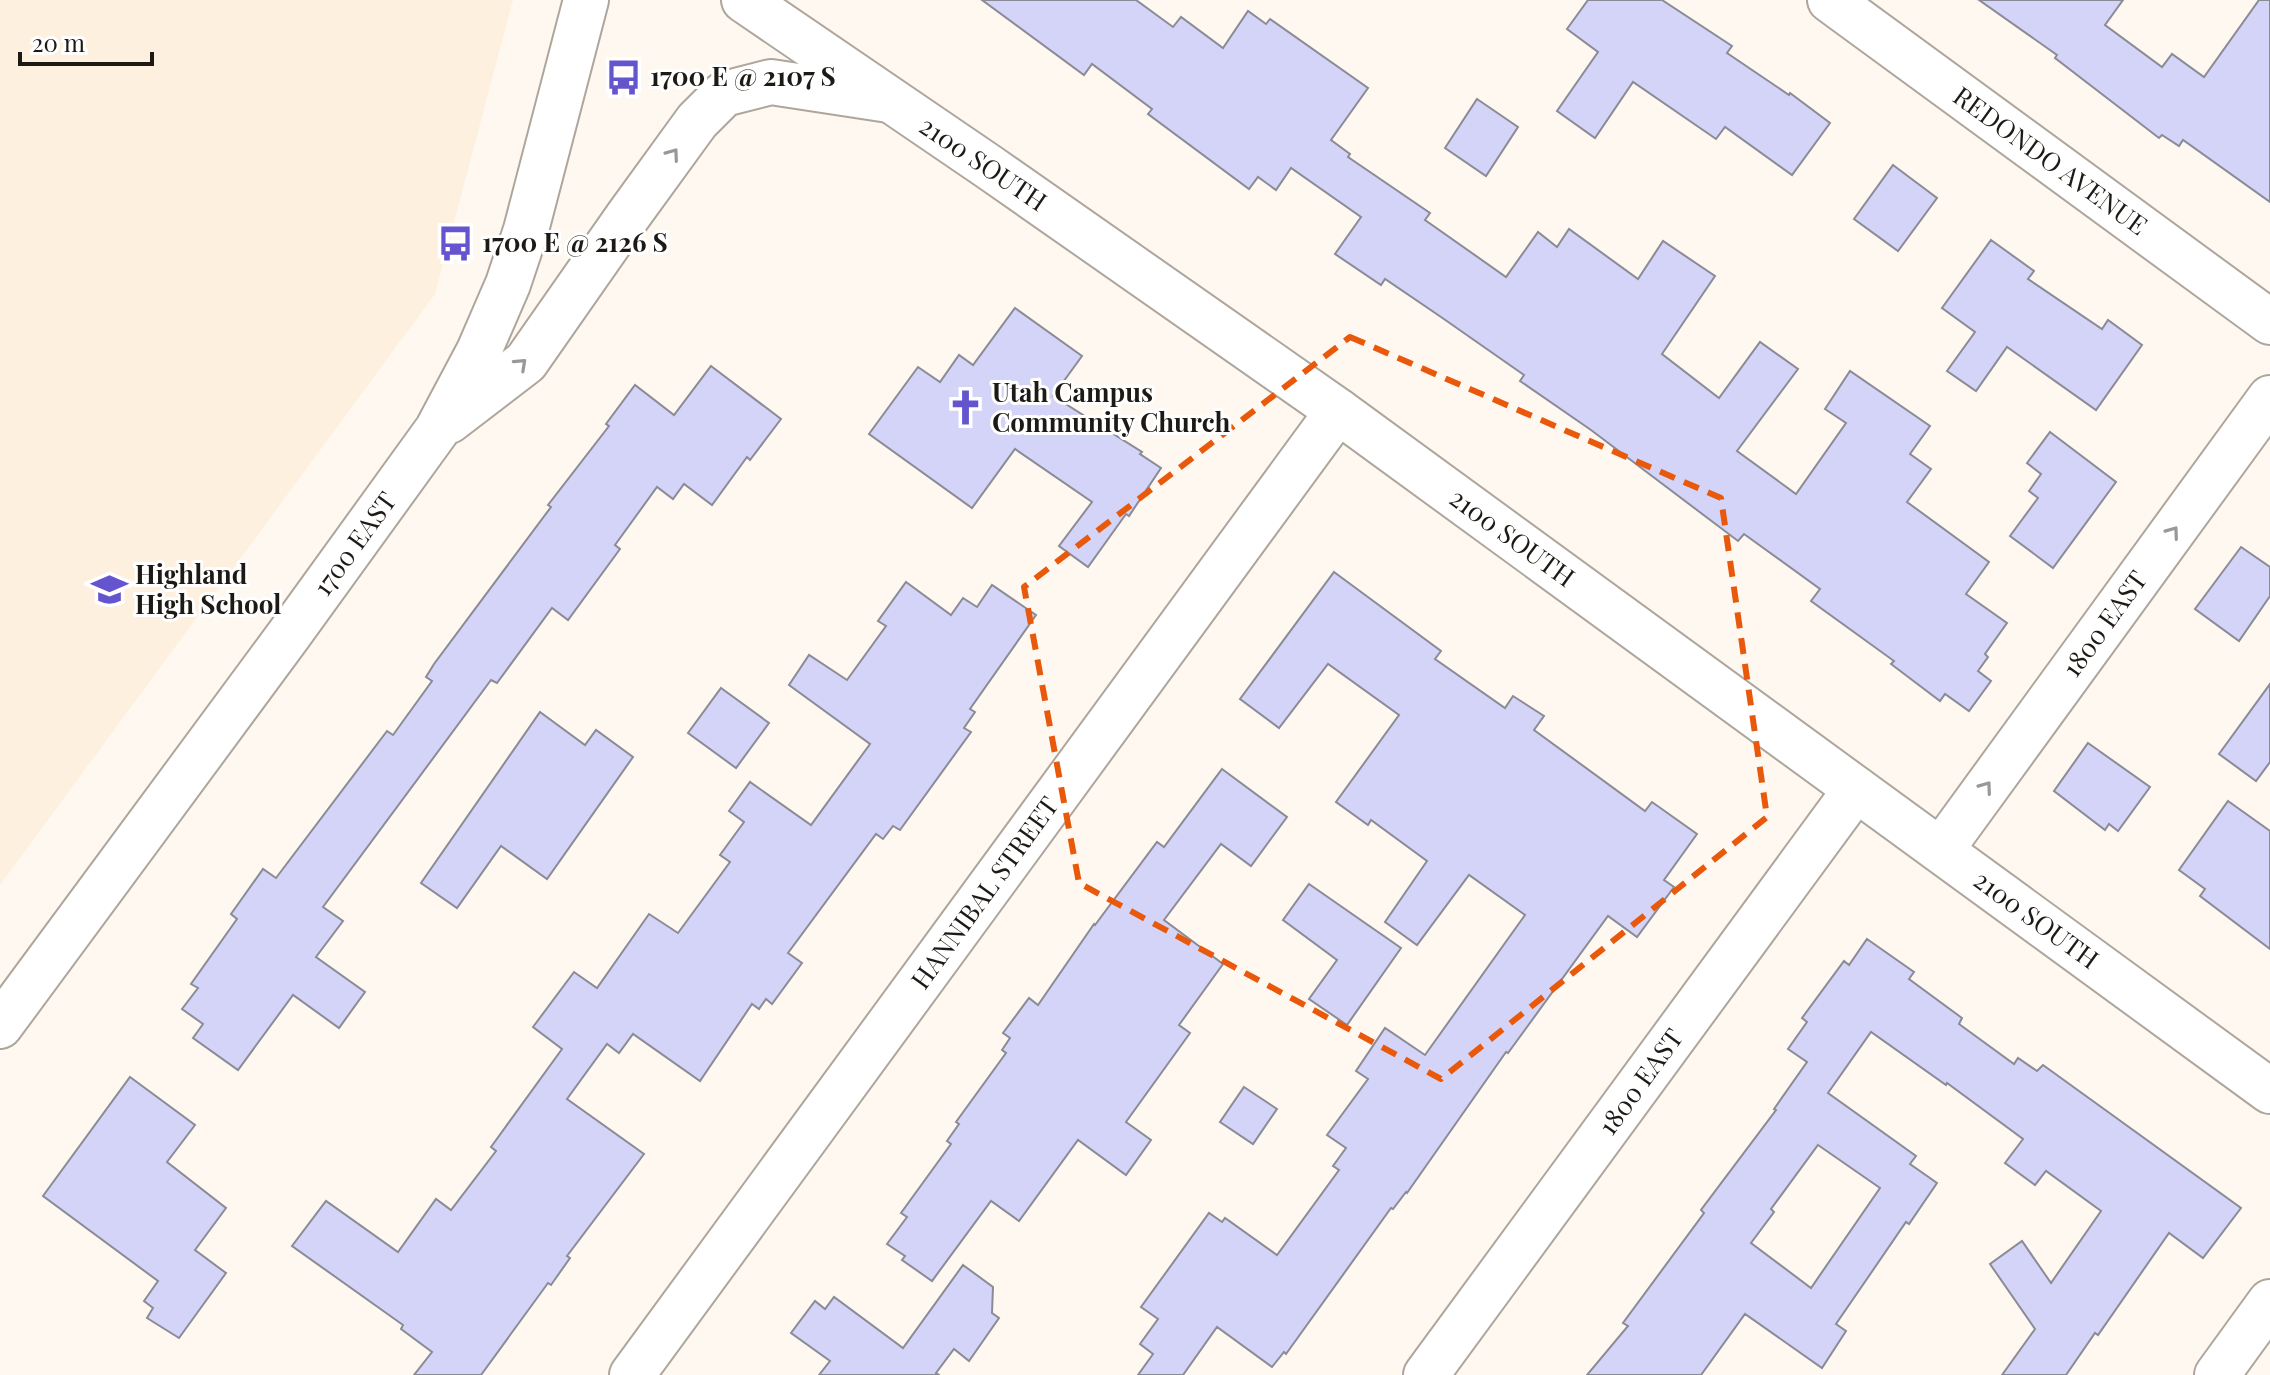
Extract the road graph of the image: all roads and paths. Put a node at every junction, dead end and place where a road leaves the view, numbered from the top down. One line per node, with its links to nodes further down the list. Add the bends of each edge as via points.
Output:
1 (586, 0): 8 (street, 1700 EAST, via 508,284)
2 (744, 0): 4 (street, 2100 SOUTH)
3 (1830, 0): 5 (street, REDONDO AVENUE)
4 (889, 100): 7 (street, 2100 SOUTH); 8 (street, one-way to 4, via 526,362 697,121 724,94 771,82)
5 (2270, 322)
6 (2270, 398): 10 (street, 1800 EAST, one-way to 6)
7 (1338, 411): 9 (street, 2100 SOUTH); 14 (street, HANNIBAL STREET)
8 (437, 430): 11 (street, 1700 EAST)
9 (1856, 789): 10 (street, 2100 SOUTH); 15 (street, 1800 EAST)
10 (1941, 850): 12 (street, 2100 SOUTH)
11 (0, 1026)
12 (2270, 1091)
13 (2270, 1302): 16 (street)
14 (632, 1375)
15 (1426, 1375)
16 (2217, 1375)

